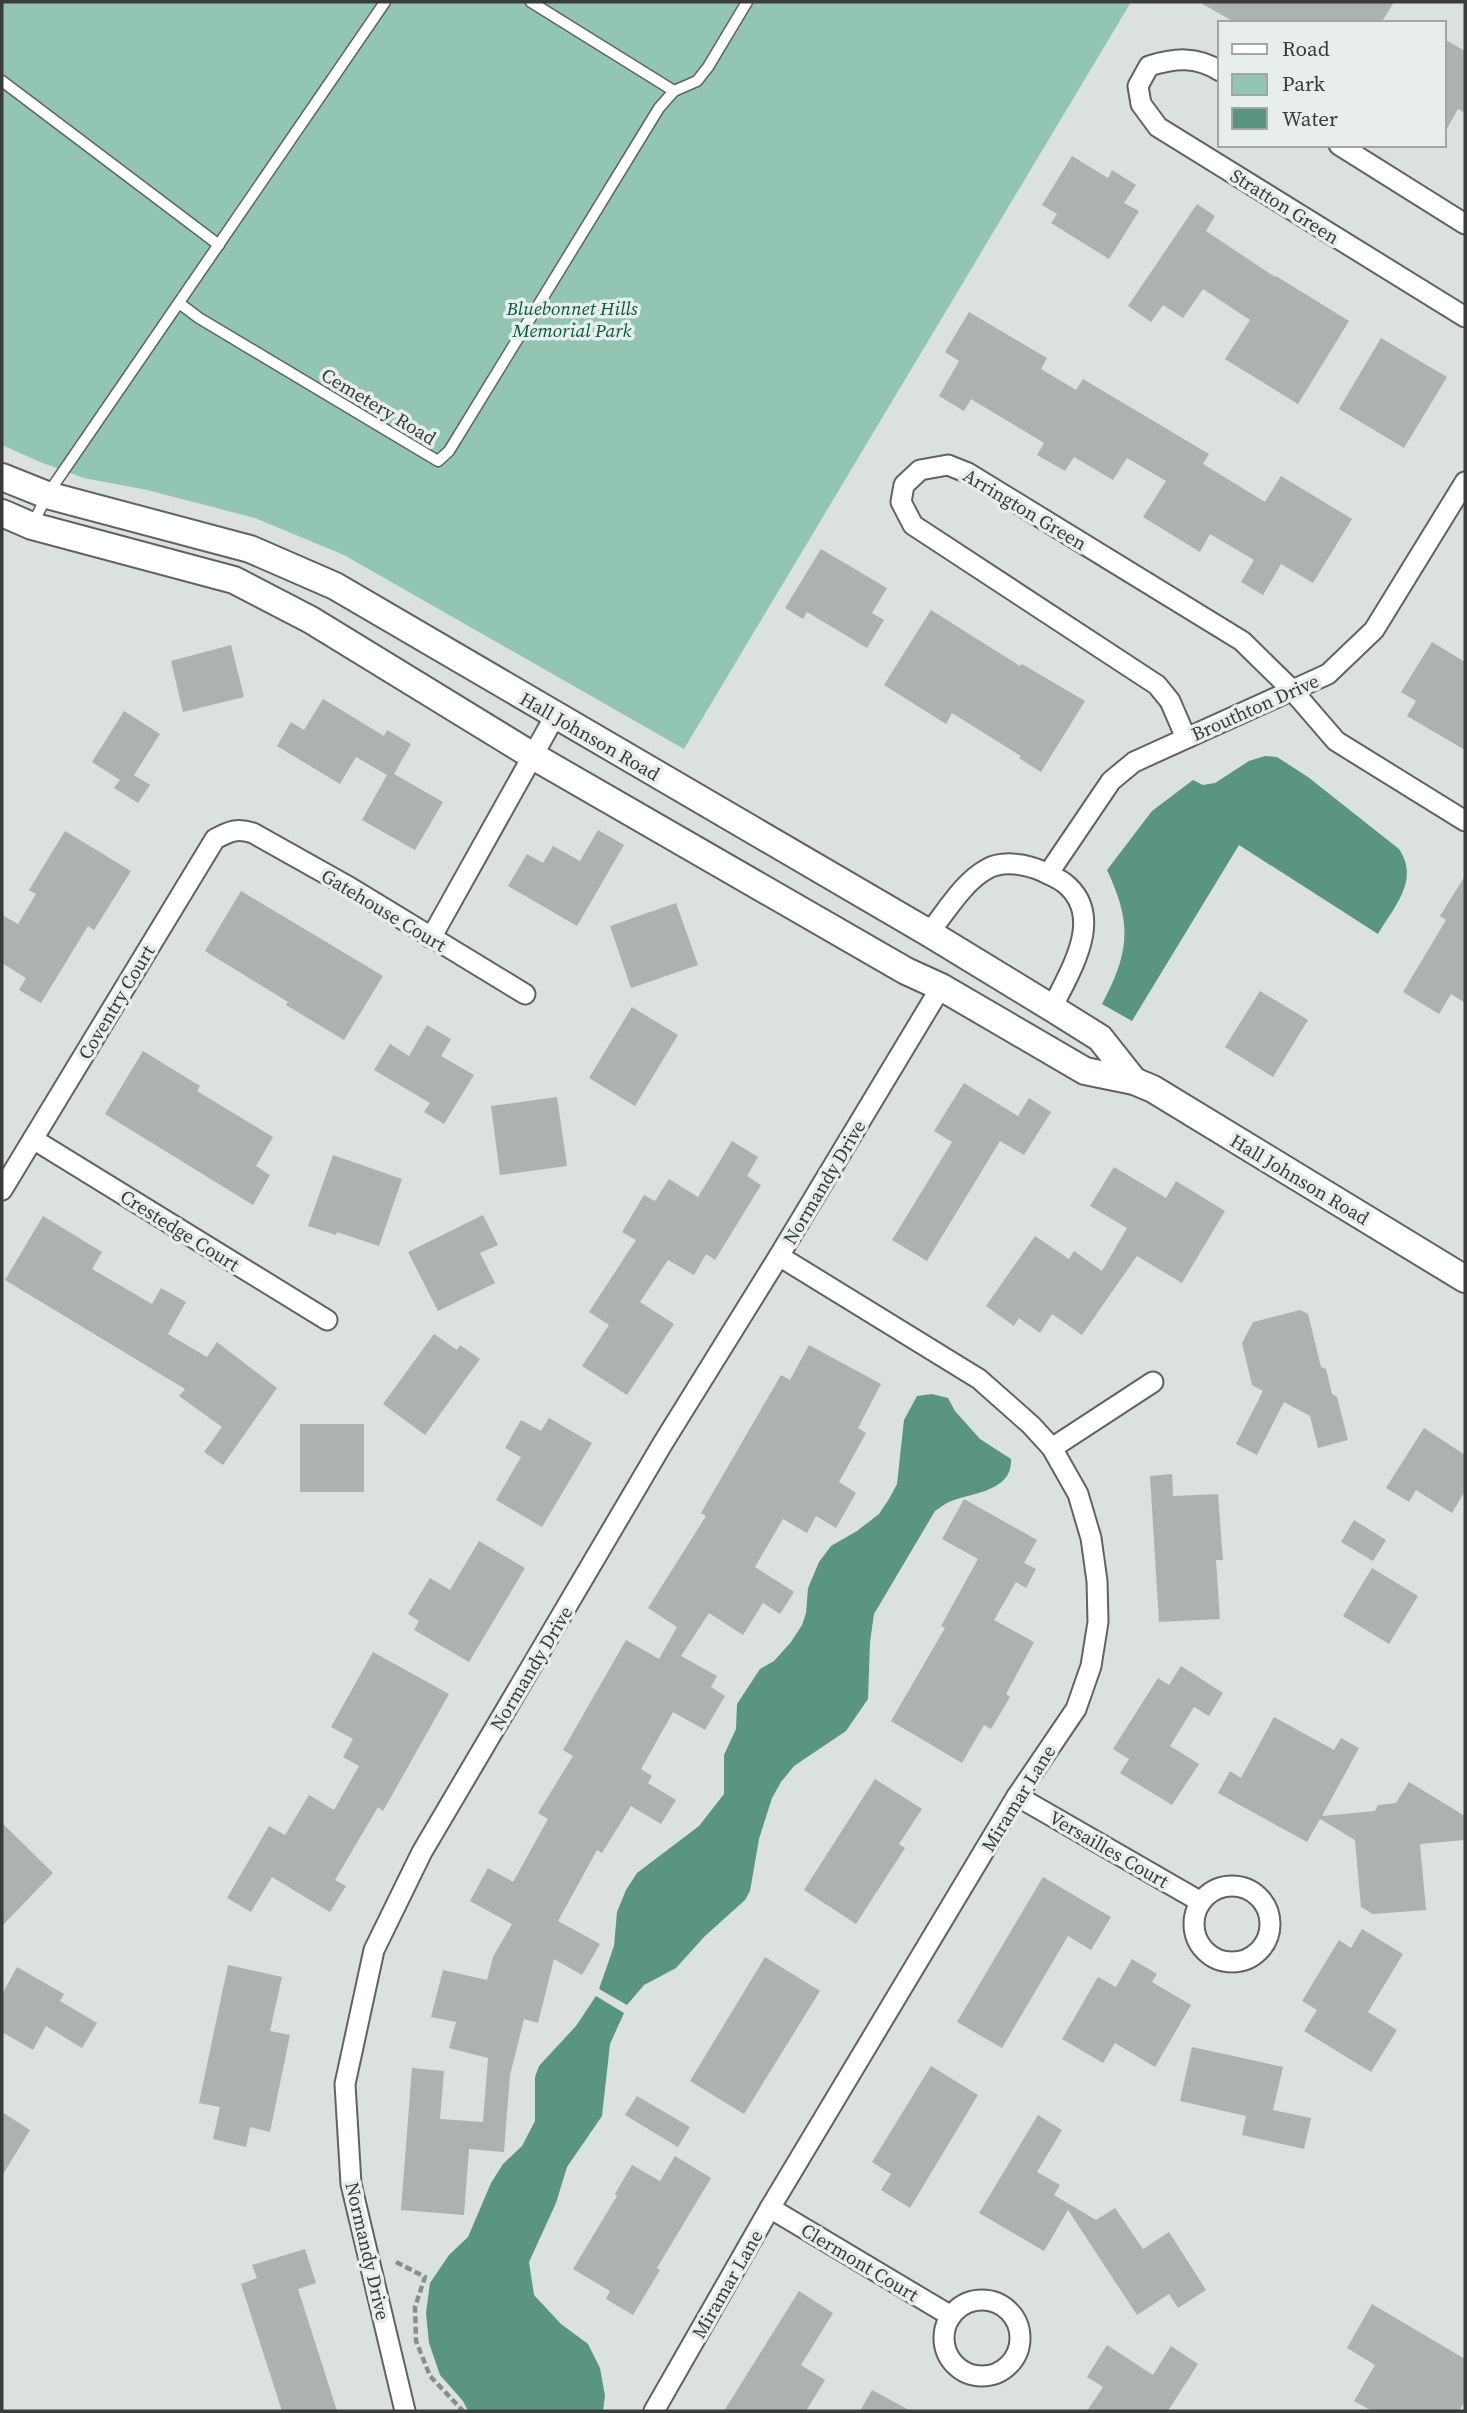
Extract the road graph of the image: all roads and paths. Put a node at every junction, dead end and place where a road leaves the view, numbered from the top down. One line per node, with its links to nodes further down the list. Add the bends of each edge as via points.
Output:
1 (385, 2): 9 (lane)
2 (531, 2): 6 (lane)
3 (747, 2): 6 (lane, Cemetery Road, via 697,81)
4 (1218, 70): 11 (street, Stratton Green, via 1175,58 1149,66 1138,86 1141,104 1158,127)
5 (2, 81): 9 (lane)
6 (674, 91): 10 (lane, Cemetery Road, via 659,108 449,452 438,461)
7 (1342, 147): 8 (street)
8 (1465, 224)
9 (219, 245): 10 (lane)
10 (179, 303): 14 (lane)
11 (1465, 317)
12 (2, 477): 14 (main road, Hall Johnson Road)
13 (1465, 482): 17 (street, Brouthton Drive, via 1374,630 1328,674)
14 (47, 495): 16 (lane); 18 (main road, Hall Johnson Road, via 262,554 335,586)
15 (2, 513): 16 (main road, Hall Johnson Road)
16 (32, 526): 20 (main road, Hall Johnson Road, via 234,580 311,620)
17 (1292, 690): 19 (street, Brouthton Drive); 19 (street, Arrington Green, via 1242,641 968,473 948,465 920,470 904,485 901,502 913,525 1157,685 1170,701); 21 (street, Arrington Green, via 1336,741)
18 (555, 716): 20 (street); 24 (main road, Hall Johnson Road)
19 (1186, 738): 23 (street, Brouthton Drive, via 1134,762 1111,781)
20 (533, 755): 25 (street); 26 (main road, Hall Johnson Road)
21 (1465, 821)
22 (241, 829): 25 (street, Gatehouse Court); 30 (street, Coventry Court, via 215,839)
23 (1048, 874): 24 (street, via 1017,864 988,869 972,880); 28 (street, via 1063,882 1079,901 1084,925 1080,951)
24 (929, 933): 28 (main road, Hall Johnson Road)
25 (431, 938): 27 (street, Gatehouse Court)
26 (941, 988): 29 (main road, Hall Johnson Road, via 1085,1071); 32 (street, Normandy Drive)
27 (525, 995)
28 (1052, 1008): 29 (main road, Hall Johnson Road, via 1100,1038)
29 (1134, 1081): 33 (main road, Hall Johnson Road)
30 (33, 1139): 31 (street, Coventry Court); 34 (street, Crestedge Court)
31 (2, 1191)
32 (779, 1256): 36 (street, Miramar Lane, via 979,1379); 42 (street, Normandy Drive, via 422,1852 374,1950 345,2084 351,2184)
33 (1465, 1279)
34 (327, 1320)
35 (1153, 1382): 36 (street)
36 (1052, 1448): 37 (street, Miramar Lane, via 1078,1494 1091,1538 1098,1622 1091,1666 1076,1709)
37 (1017, 1796): 38 (street, Versailles Court); 39 (street, Miramar Lane)
38 (1201, 1902)
39 (770, 2208): 41 (street, Clermont Court); 44 (street, Miramar Lane)
40 (396, 2262): 43 (path, via 425,2277 415,2306 416,2341 430,2376)
41 (951, 2316)
42 (405, 2411)
43 (463, 2411)
44 (654, 2411)

